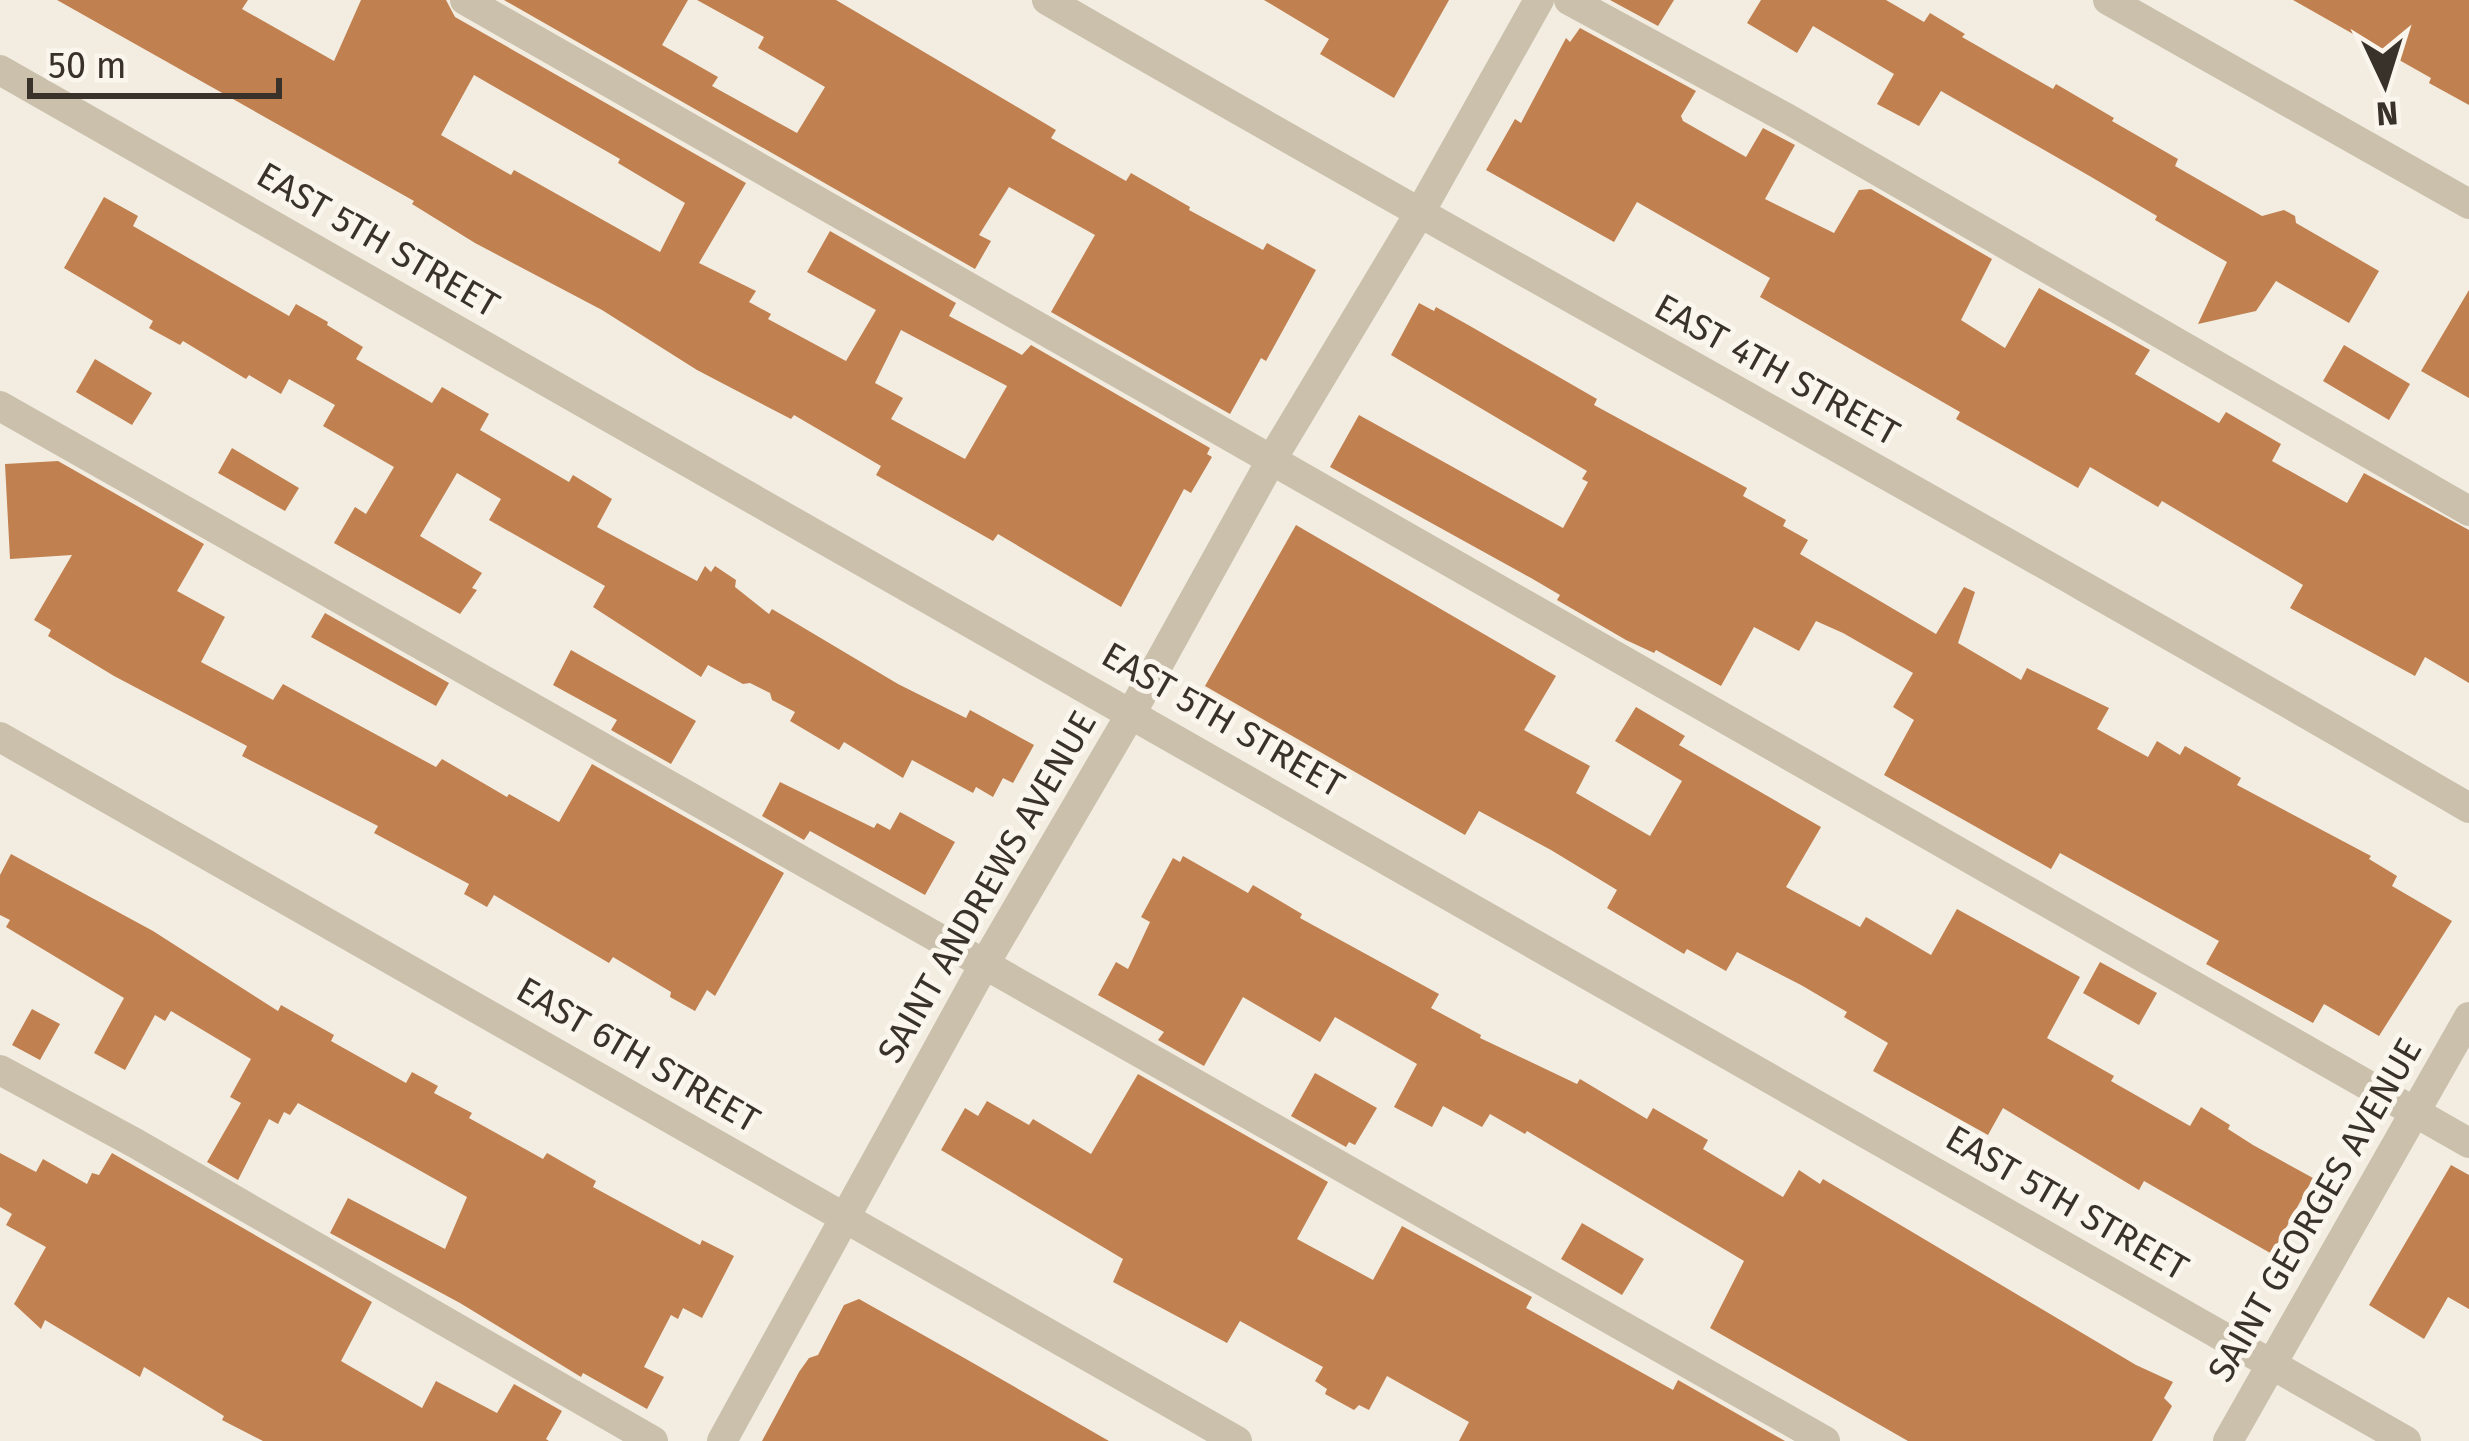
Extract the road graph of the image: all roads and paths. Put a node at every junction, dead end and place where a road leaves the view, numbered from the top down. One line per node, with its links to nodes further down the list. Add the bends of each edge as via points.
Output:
1 (465, 0): 10 (street)
2 (1048, 0): 8 (street, EAST 4TH STREET)
3 (1539, 0): 8 (street, SAINT ANDREWS AVENUE)
4 (1569, 0): 11 (street)
5 (2108, 0): 7 (street)
6 (0, 70): 12 (street, EAST 5TH STREET)
7 (2469, 205)
8 (1420, 214): 10 (street, SAINT ANDREWS AVENUE); 14 (street, EAST 4TH STREET)
9 (0, 406): 15 (street)
10 (1272, 459): 12 (street, SAINT ANDREWS AVENUE); 18 (street)
11 (2469, 511)
12 (1132, 712): 15 (street, SAINT ANDREWS AVENUE); 21 (street, EAST 5TH STREET)
13 (0, 737): 20 (street, EAST 6TH STREET)
14 (2469, 808)
15 (984, 965): 20 (street, SAINT ANDREWS AVENUE); 25 (street)
16 (2469, 1017): 18 (street, SAINT GEORGES AVENUE)
17 (0, 1070): 22 (street)
18 (2415, 1113): 19 (street); 21 (street, SAINT GEORGES AVENUE)
19 (2469, 1143)
20 (845, 1218): 23 (street, SAINT ANDREWS AVENUE); 24 (street, EAST 6TH STREET)
21 (2272, 1365): 26 (street, SAINT GEORGES AVENUE); 27 (street, EAST 5TH STREET)
22 (652, 1441)
23 (722, 1441)
24 (1237, 1441)
25 (1825, 1441)
26 (2228, 1441)
27 (2406, 1441)

